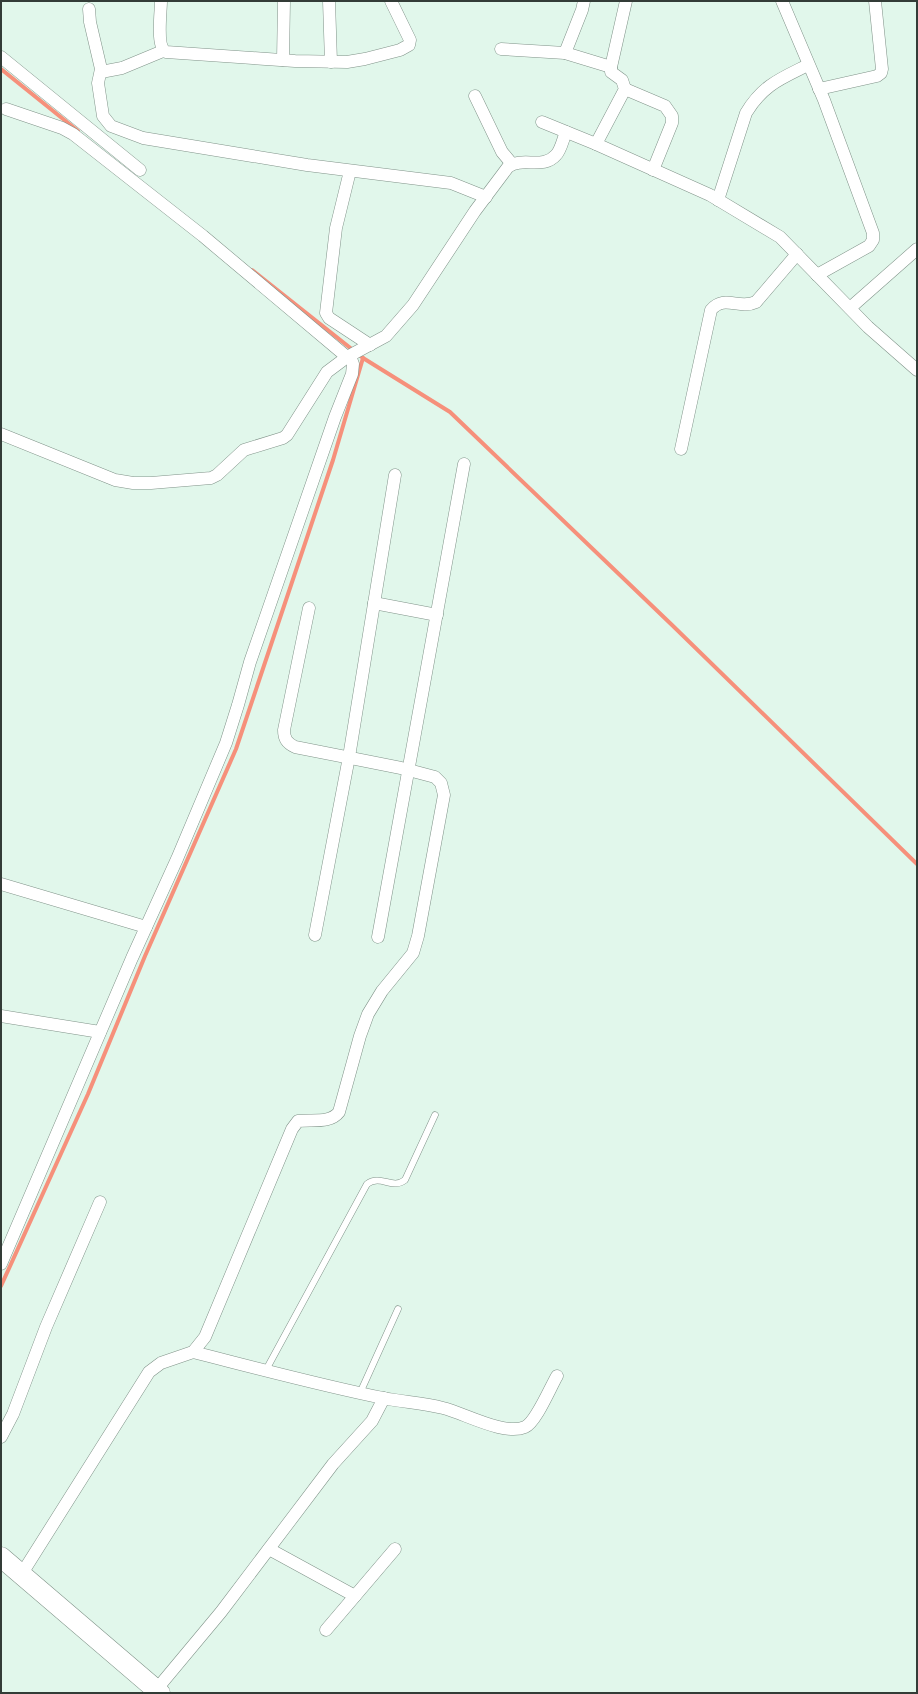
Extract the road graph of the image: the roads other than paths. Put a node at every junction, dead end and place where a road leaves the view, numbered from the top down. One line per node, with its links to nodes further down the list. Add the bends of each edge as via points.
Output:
1 (161, 1): 11 (street, via 160,40)
2 (284, 1): 14 (street)
3 (329, 1): 15 (street)
4 (391, 1): 15 (street, via 410,40 409,45 400,50 365,59)
5 (584, 1): 12 (street)
6 (626, 1): 17 (street)
7 (782, 1): 16 (street)
8 (874, 1): 20 (street, via 881,73)
9 (89, 9): 18 (street)
10 (501, 49): 12 (street)
11 (163, 50): 14 (street, via 183,54); 18 (street, via 122,68)
12 (565, 53): 17 (street)
13 (1, 57): 26 (street)
14 (283, 60): 15 (street)
15 (331, 62)
16 (808, 65): 20 (street); 33 (street, via 769,85 753,102 746,113)
17 (611, 67): 19 (street, via 611,72 622,80)
18 (100, 72): 24 (street, via 99,88 103,116)
19 (625, 89): 27 (street); 30 (street, via 665,106 672,116 672,123)
20 (819, 89): 36 (street, via 874,233 869,246)
21 (475, 96): 28 (street, via 502,152)
22 (6, 109): 26 (street)
23 (542, 122): 25 (street)
24 (107, 123): 26 (street); 31 (street, via 143,138)
25 (566, 132): 27 (street); 28 (street, via 557,154 551,160 542,163)
26 (90, 138): 29 (street); 38 (street, via 203,236)
27 (596, 144): 30 (street)
28 (512, 164): 32 (street)
29 (140, 170)
30 (654, 170): 33 (street)
31 (350, 171): 32 (street, via 451,184); 38 (street, via 336,228 326,313)
32 (486, 196): 38 (street, via 413,305 386,336)
33 (718, 200): 35 (street, via 780,237)
34 (916, 251): 37 (street)
35 (797, 254): 36 (street); 41 (street, via 756,302 750,304 722,301 715,304 711,310)
36 (817, 275): 37 (street)
37 (850, 308): 39 (street)
38 (356, 352): 40 (street, via 327,372 287,435 244,450 217,475 205,479 133,483 115,480); 50 (street, via 352,374 250,662 226,743)
39 (917, 370)
40 (1, 434)
41 (681, 449)
42 (464, 464): 46 (street)
43 (395, 475): 44 (street)
44 (374, 603): 46 (street); 47 (street)
45 (309, 608): 47 (street, via 284,737 295,747)
46 (437, 615): 48 (street)
47 (349, 757): 48 (street); 51 (street)
48 (408, 770): 52 (street); 59 (street, via 434,777 441,783 444,795 413,953 382,991 368,1014 339,1112 328,1120 298,1121 292,1129 204,1337)
49 (1, 884): 50 (street)
50 (146, 926): 54 (street)
51 (315, 935)
52 (378, 937)
53 (1, 1016): 54 (street)
54 (100, 1032): 57 (street)
55 (435, 1115): 60 (lane, via 405,1180 396,1184 372,1180 366,1184)
56 (100, 1202): 64 (street, via 46,1327 13,1414)
57 (1, 1264)
58 (398, 1309): 62 (lane)
59 (193, 1352): 60 (street); 68 (street, via 161,1363 149,1372)
60 (266, 1370): 62 (street)
61 (556, 1376): 63 (street, via 534,1417 526,1426 520,1428 505,1428 443,1408)
62 (360, 1393): 63 (street)
63 (384, 1398): 65 (street, via 372,1421 333,1464)
64 (1, 1437)
65 (269, 1549): 69 (street); 71 (street)
66 (395, 1549): 69 (street)
67 (1, 1557): 68 (main road)
68 (21, 1575): 71 (main road)
69 (355, 1596): 70 (street)
70 (326, 1630)
71 (158, 1691)

